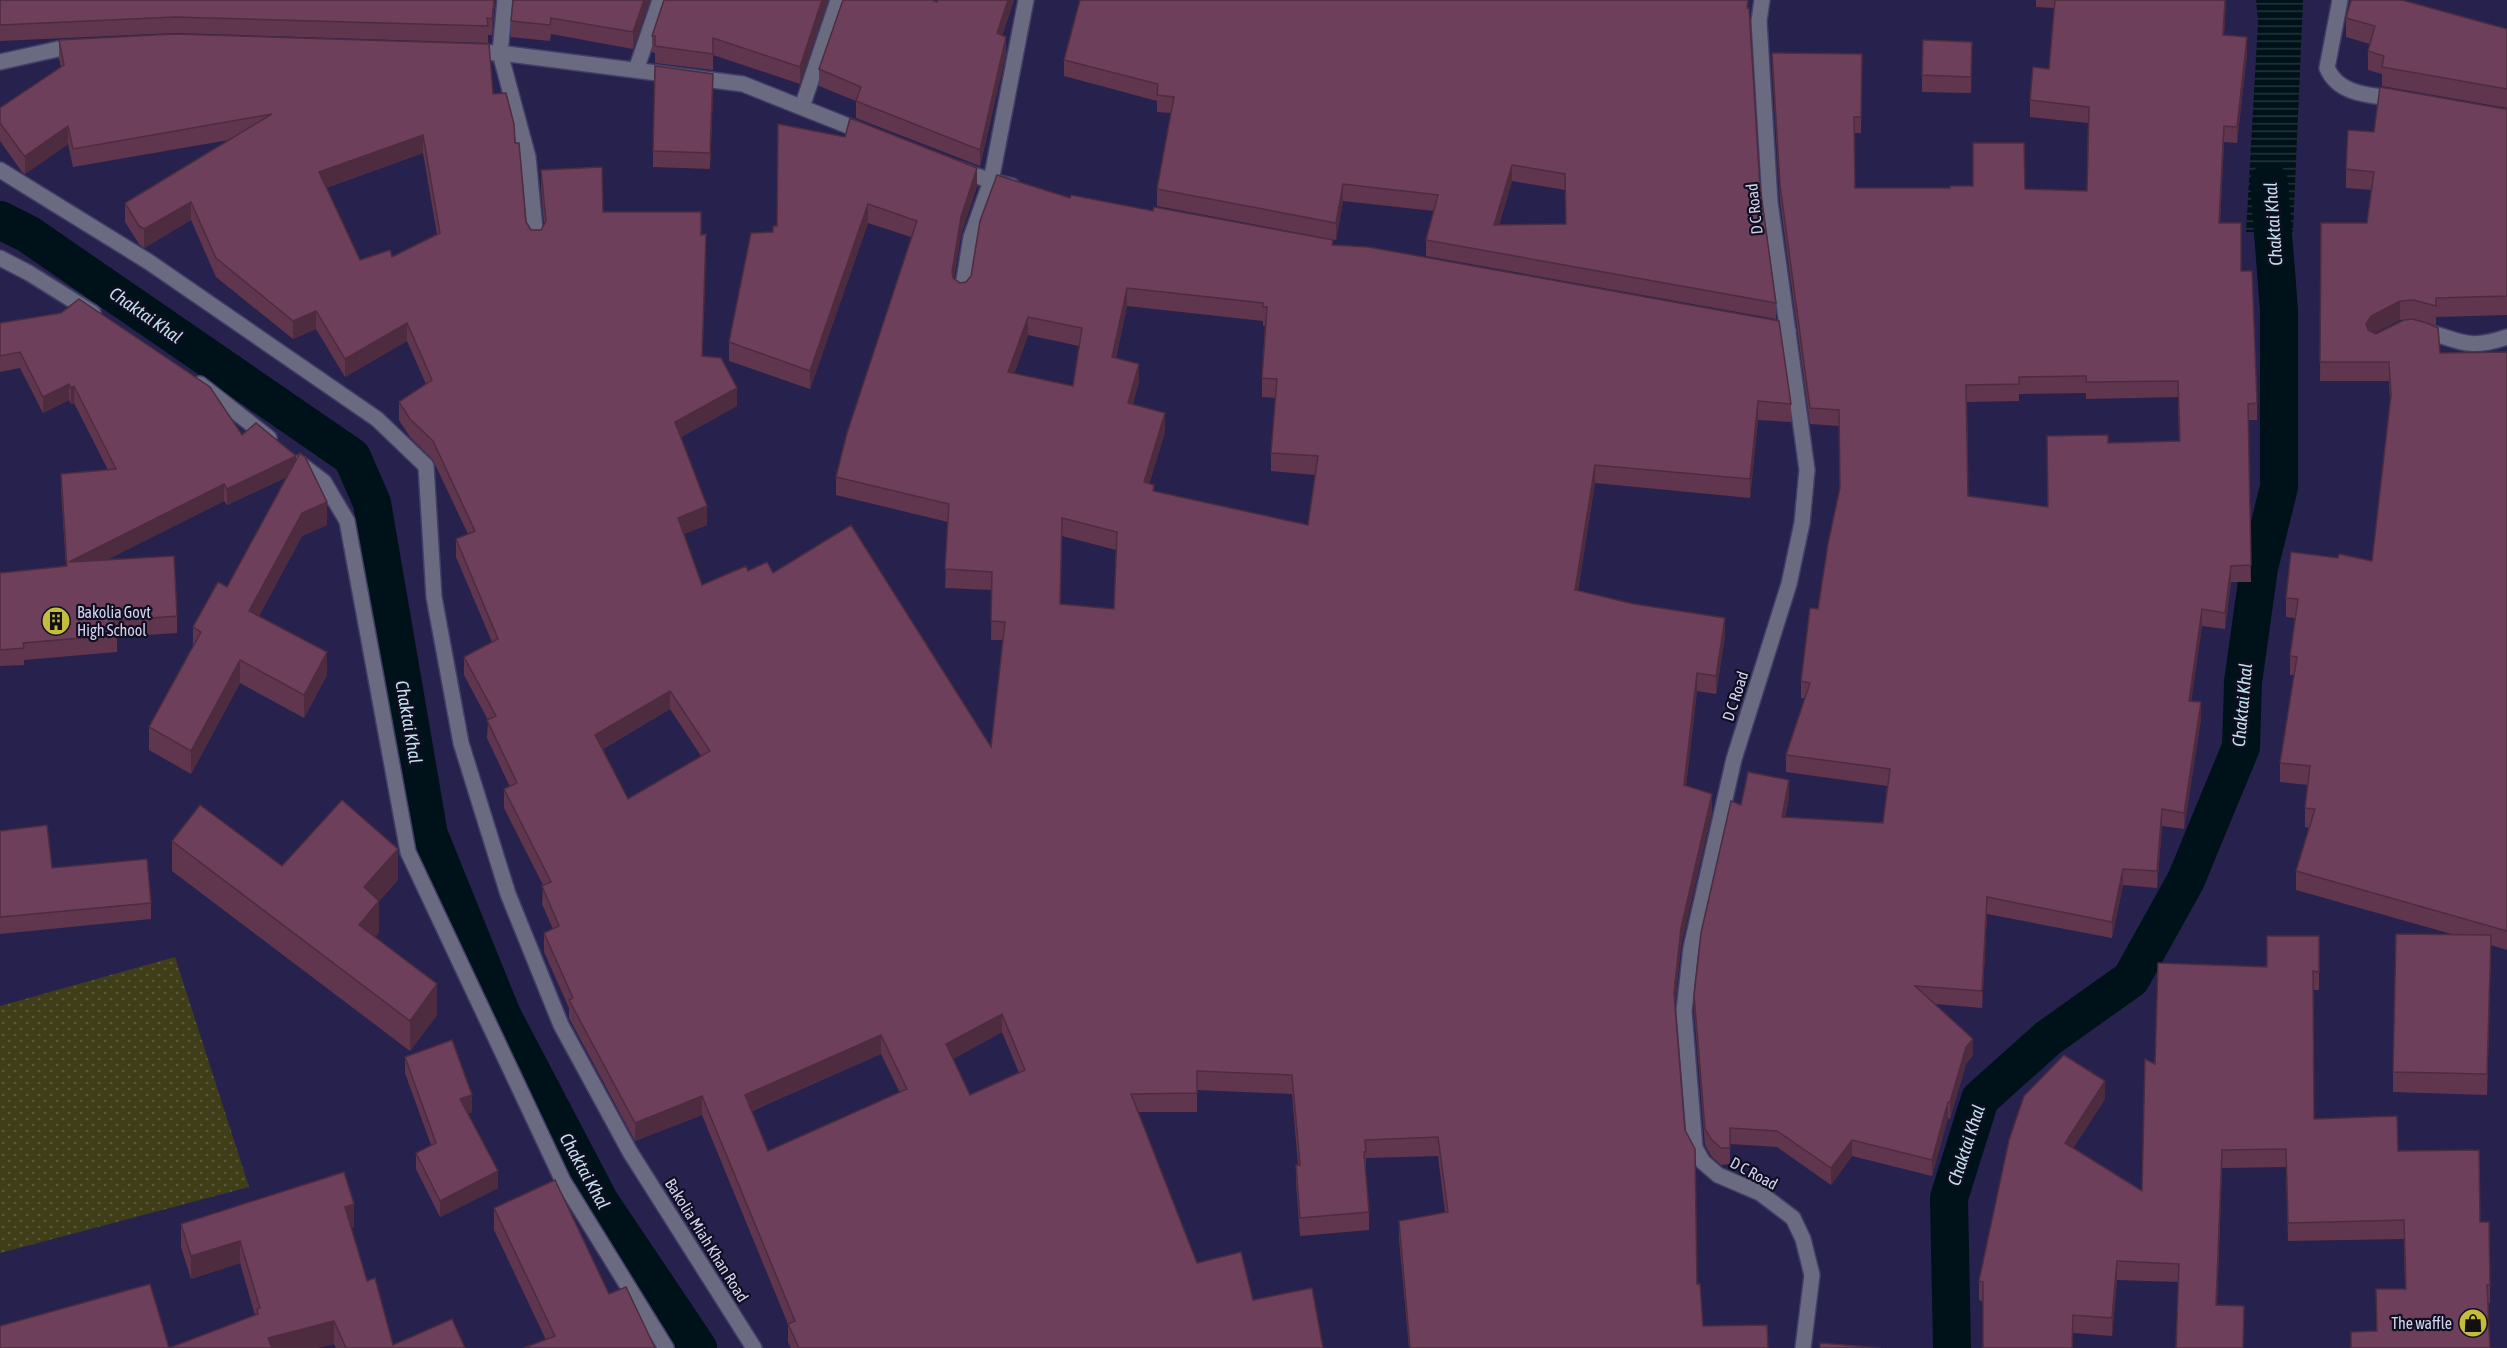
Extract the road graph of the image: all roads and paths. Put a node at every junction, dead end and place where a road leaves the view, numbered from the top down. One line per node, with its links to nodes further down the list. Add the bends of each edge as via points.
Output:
1 (506, 0): 9 (street)
2 (660, 0): 11 (street)
3 (837, 0): 13 (street)
4 (1026, 0): 17 (street)
5 (1762, 0): 25 (street, D C Road, via 1759,21 1770,202)
6 (2340, 0): 12 (street, via 2327,68 2331,77 2347,90)
7 (93, 47): 10 (street, via 58,48)
8 (452, 52): 9 (street)
9 (500, 53): 11 (street); 19 (street, via 528,157)
10 (0, 62)
11 (636, 70): 13 (street, via 743,84)
12 (2416, 102)
13 (802, 107): 14 (street)
14 (884, 140)
15 (948, 165): 17 (street)
16 (0, 170): 29 (street, Bakolia Miah Khan Road, via 149,262 377,419 426,466 434,597 461,743 508,894 557,1014 630,1152)
17 (991, 182): 18 (street); 21 (street, via 971,237)
18 (1025, 189)
19 (536, 240)
20 (0, 258): 22 (street)
21 (962, 292)
22 (108, 322)
23 (1742, 323): 25 (street)
24 (2408, 327): 26 (street, via 2468,345)
25 (1788, 331): 30 (street, D C Road, via 1807,470 1802,524 1789,585 1734,759 1691,948 1684,1011 1695,1148 1718,1175 1760,1193 1793,1218 1803,1239 1812,1275)
26 (2507, 337)
27 (187, 373): 28 (street, via 324,483 346,521 408,852 564,1181)
28 (666, 1348)
29 (754, 1348)
30 (1803, 1348)

